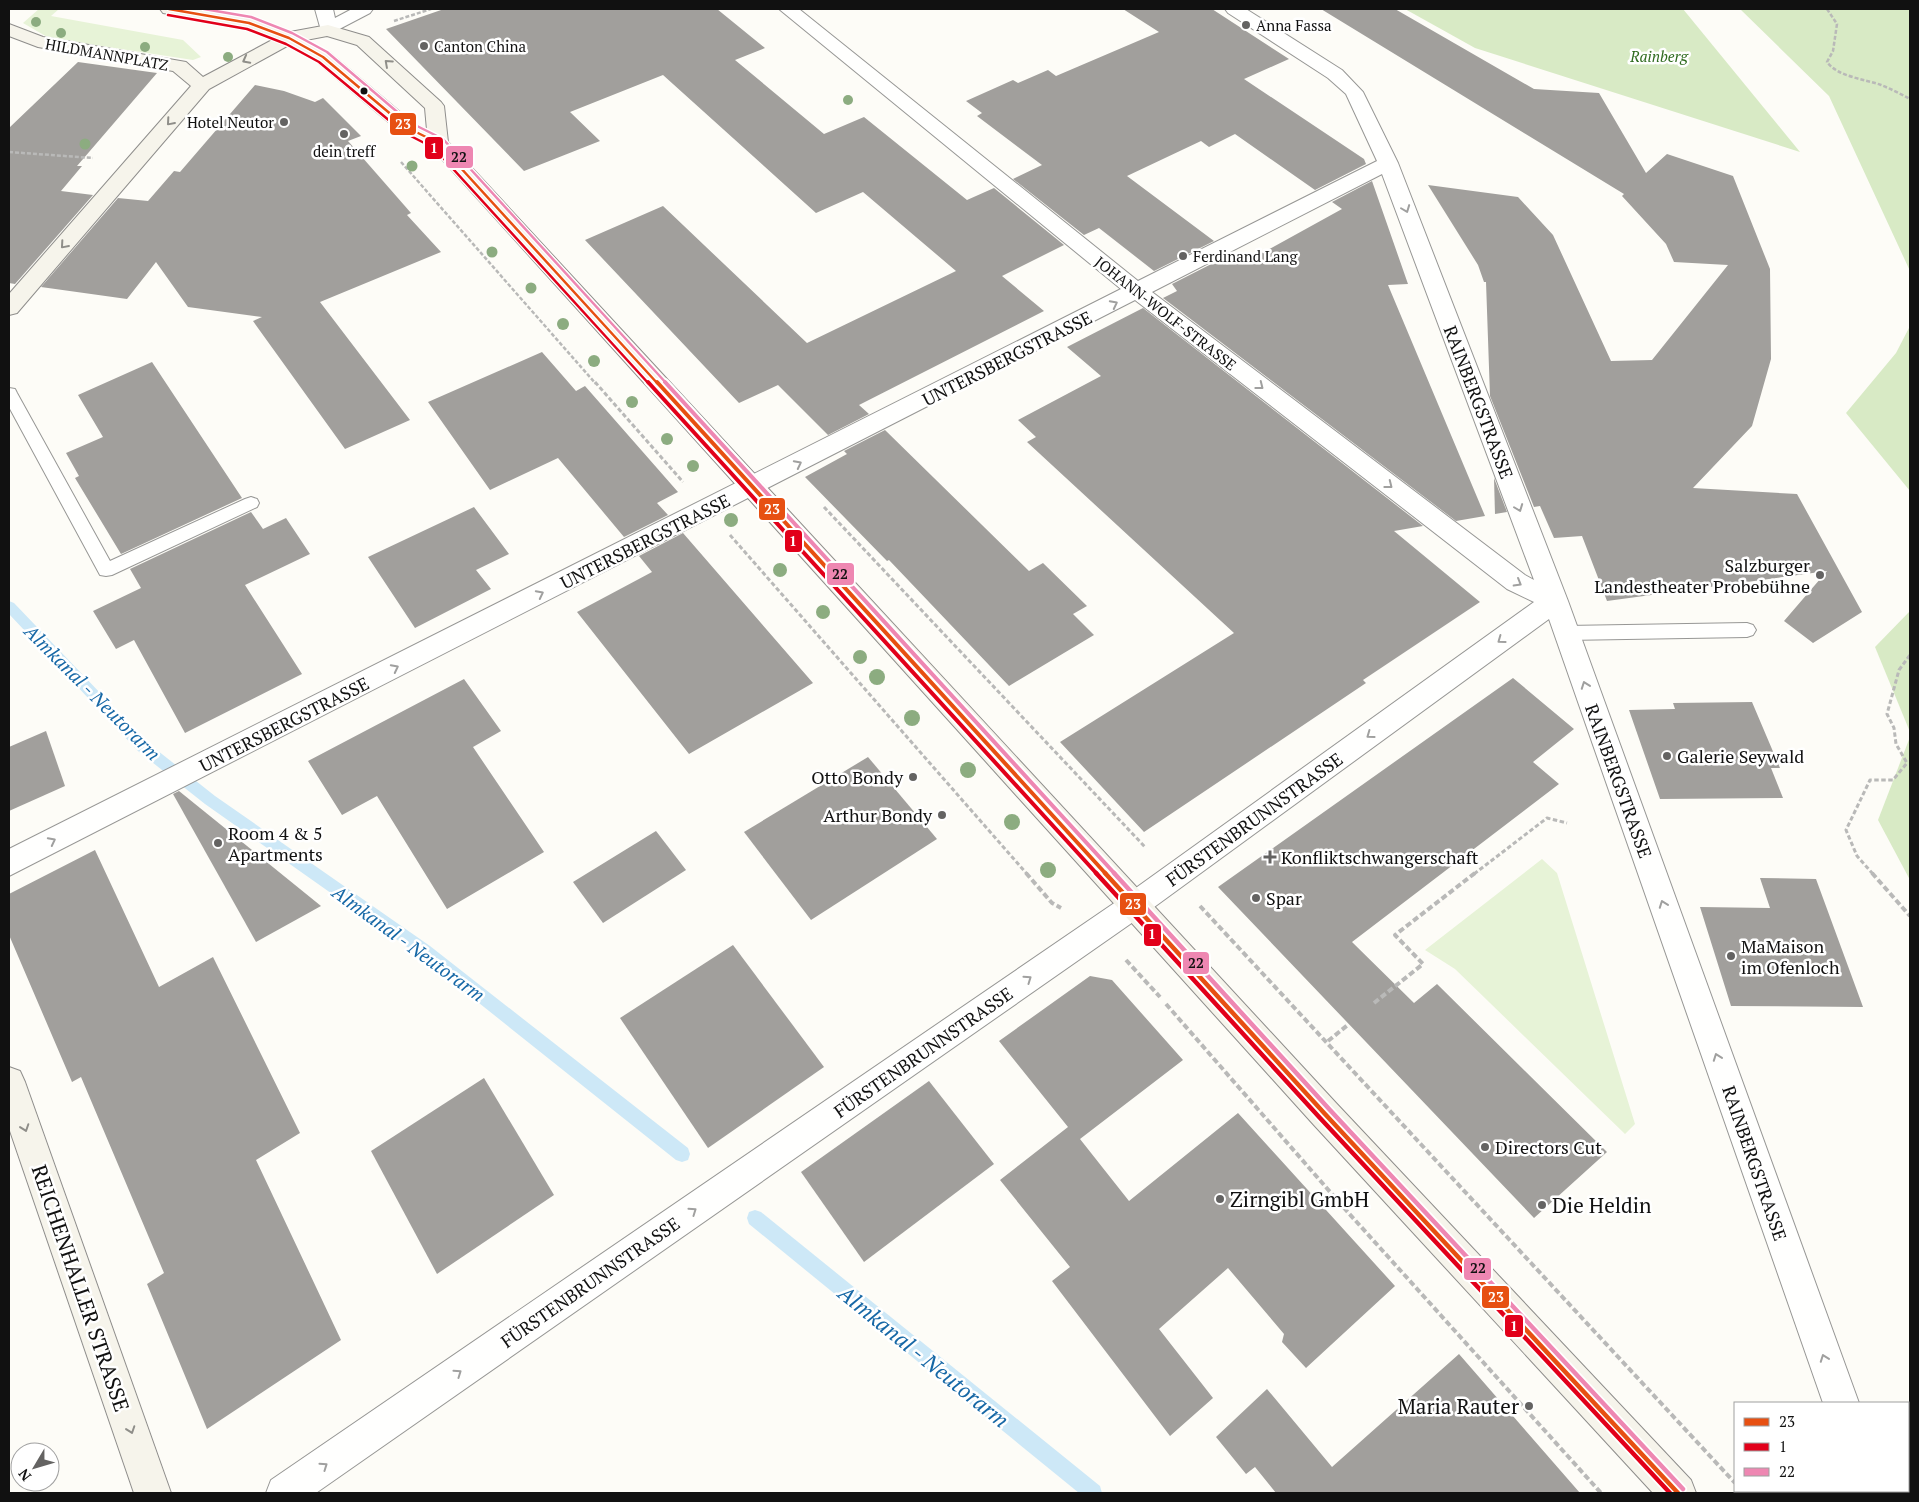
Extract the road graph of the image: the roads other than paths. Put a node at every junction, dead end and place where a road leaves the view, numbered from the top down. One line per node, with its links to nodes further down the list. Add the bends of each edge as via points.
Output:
1 (169, 9): 8 (street, via 249,23)
2 (324, 9): 7 (street)
3 (364, 9): 7 (street)
4 (788, 9): 12 (street, JOHANN-WOLF-STRASSE)
5 (1234, 9): 11 (street, RAINBERGSTRASSE, via 1335,74 1354,92)
6 (9, 29): 9 (street, HILDMANNPLATZ, via 38,42 179,66)
7 (328, 30): 8 (street); 10 (street, one-way to 7, via 434,106 363,41)
8 (289, 38): 9 (street, one-way to 9); 10 (street, via 323,58 406,127)
9 (202, 84): 13 (street, one-way to 13)
10 (438, 143): 15 (street)
11 (1388, 163): 12 (street, UNTERSBERGSTRASSE); 17 (street, RAINBERGSTRASSE, one-way to 17)
12 (1138, 292): 15 (street, UNTERSBERGSTRASSE, one-way to 12); 17 (street, JOHANN-WOLF-STRASSE, one-way to 17, via 1516,582)
13 (9, 308)
14 (9, 393): 16 (lane, via 106,570)
15 (754, 486): 20 (street, UNTERSBERGSTRASSE, one-way to 15); 21 (street)
16 (251, 503)
17 (1555, 601): 19 (street, RAINBERGSTRASSE); 21 (street, FÜRSTENBRUNNSTRASSE, one-way to 21)
18 (1747, 630): 19 (lane)
19 (1566, 634): 23 (street, RAINBERGSTRASSE, one-way to 19)
20 (9, 863)
21 (1136, 904): 24 (street); 26 (street, FÜRSTENBRUNNSTRASSE, one-way to 21)
22 (9, 1082): 25 (street, REICHENHALLER STRASSE, one-way to 25)
23 (1841, 1402)
24 (1665, 1488)
25 (153, 1493)
26 (284, 1493)

